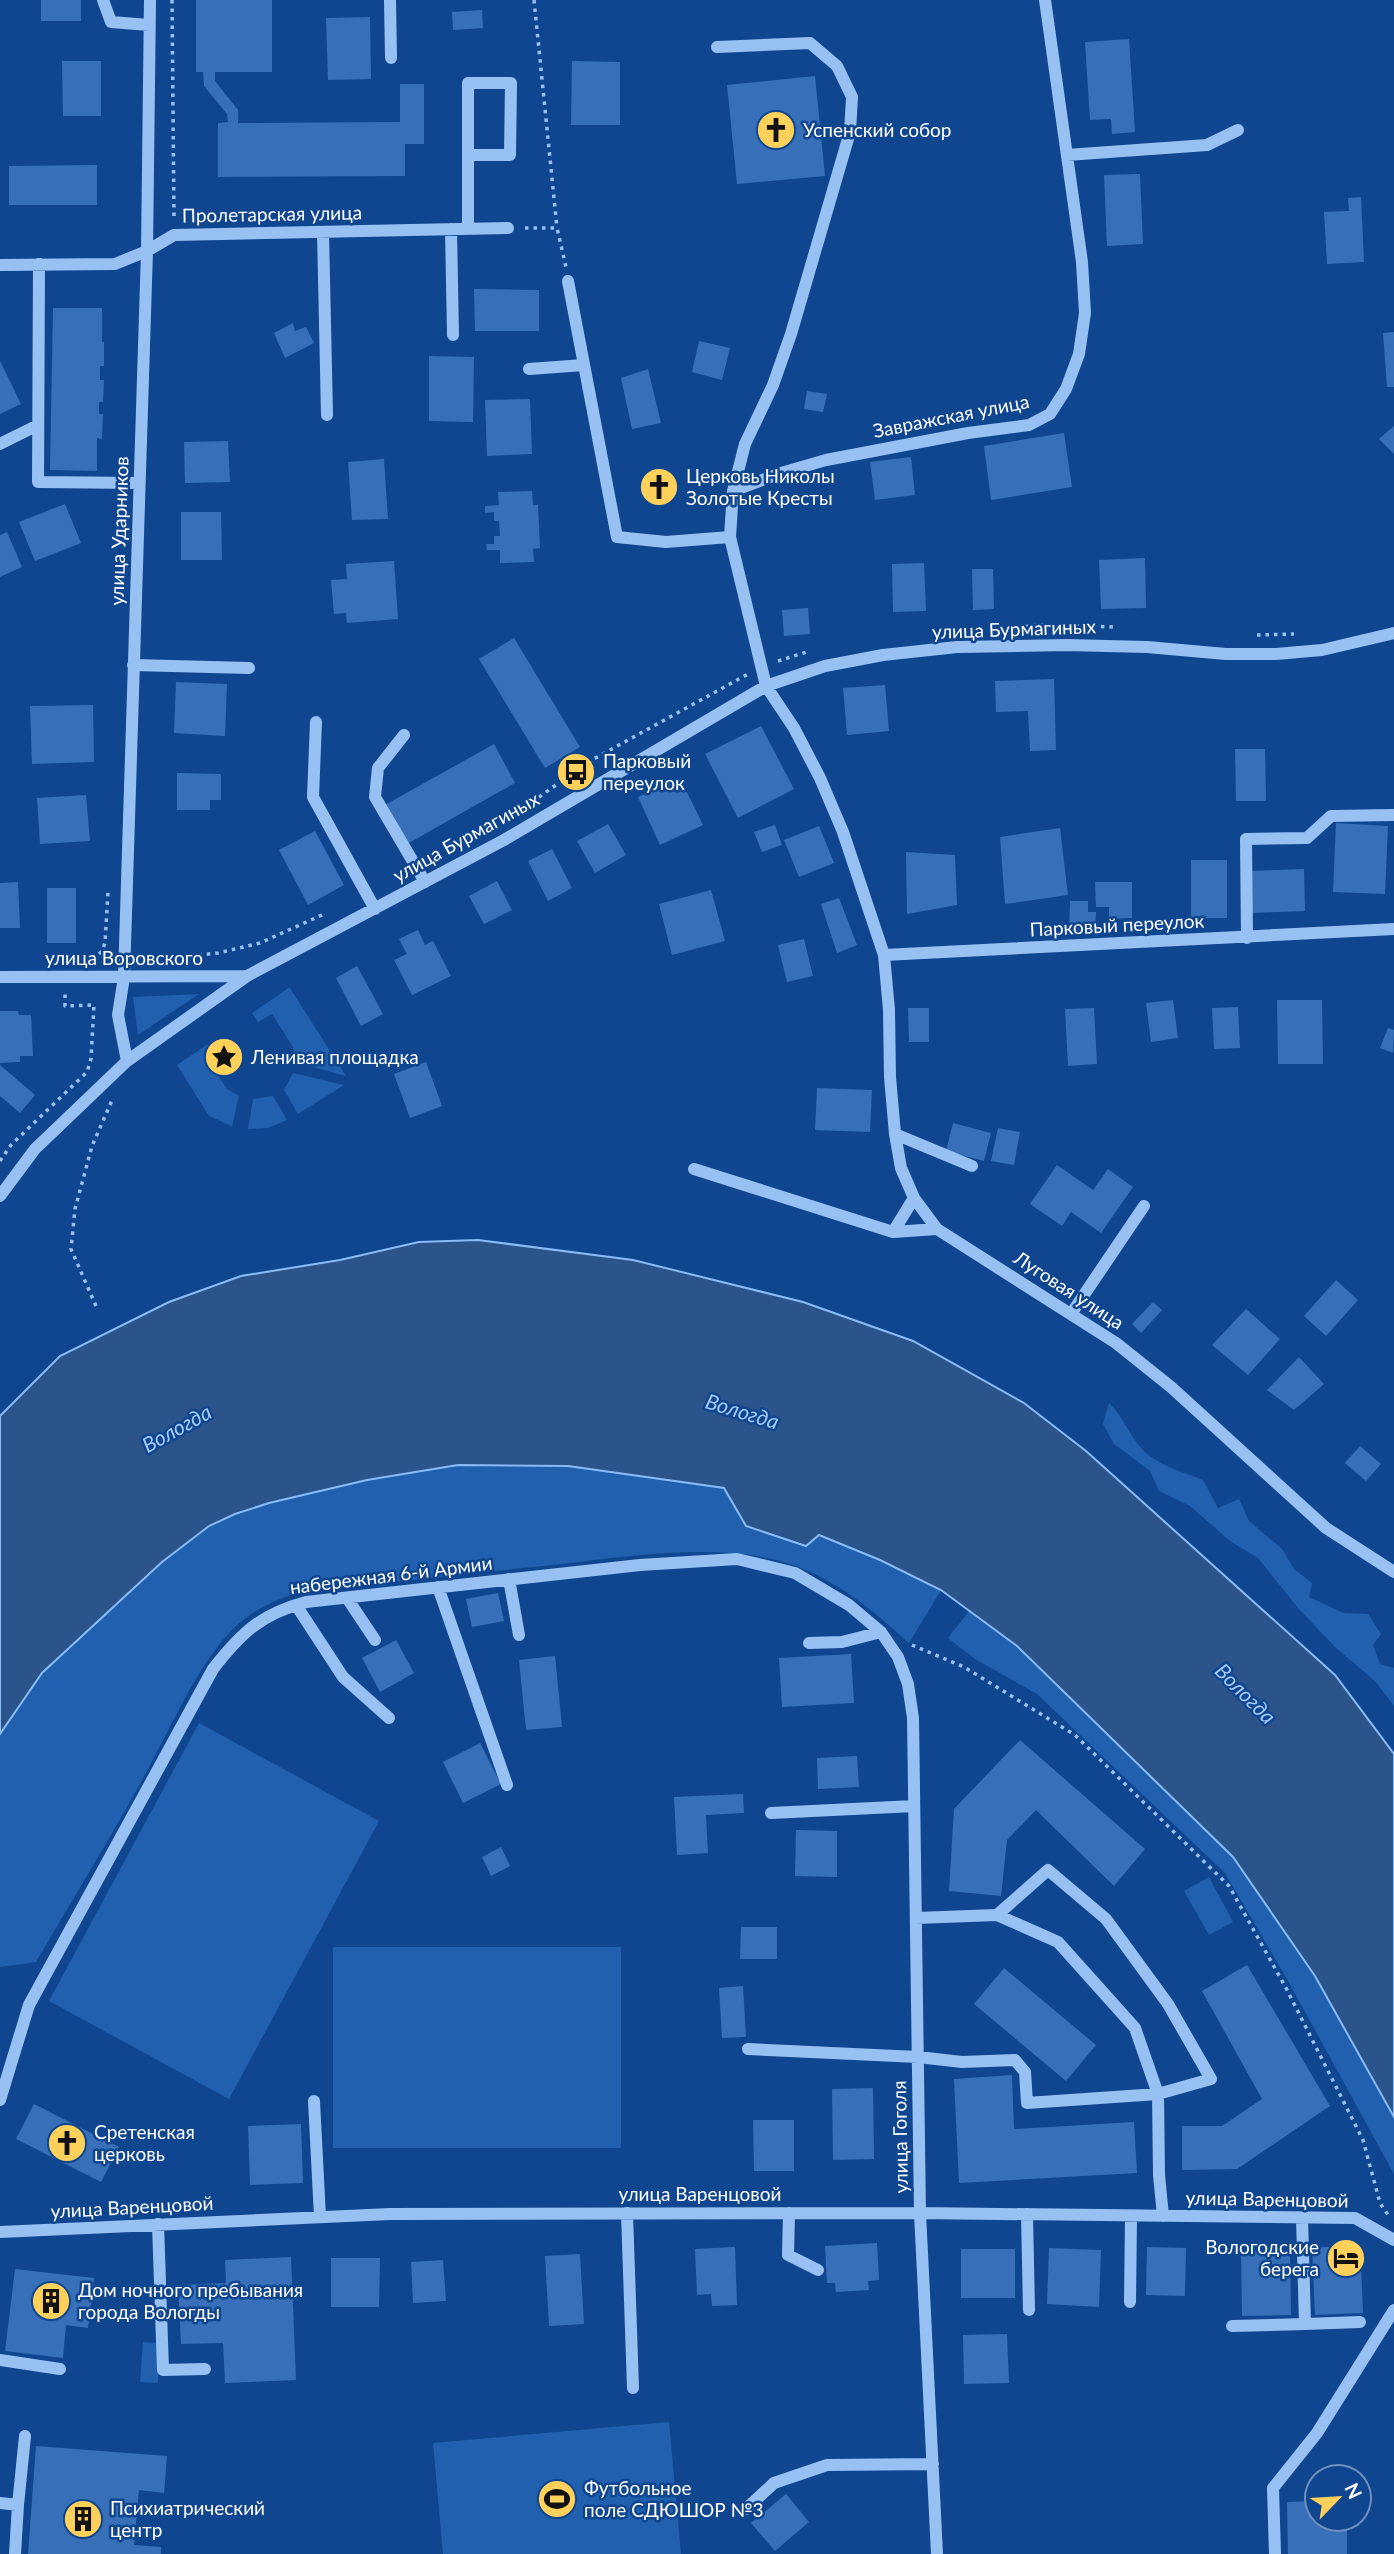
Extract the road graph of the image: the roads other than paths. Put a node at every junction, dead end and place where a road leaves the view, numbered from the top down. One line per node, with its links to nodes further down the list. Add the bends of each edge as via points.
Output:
1 (103, 0): 5 (street, via 111,22)
2 (150, 0): 5 (street, улица Ударников)
3 (390, 0): 7 (street)
4 (1045, 0): 10 (street, Завражская улица)
5 (149, 24): 15 (street, улица Ударников)
6 (717, 47): 26 (street, via 810,43 837,66 852,97 850,132 791,334 746,444)
7 (391, 58)
8 (1238, 130): 10 (street, via 1207,145)
9 (468, 155): 9 (street, via 468,83 511,83 510,155); 13 (street)
10 (1068, 155): 26 (street, Завражская улица, via 1085,313 1079,354 1066,389 1050,414 1029,425 826,460)
11 (509, 228): 13 (street, Пролетарская улица)
12 (451, 229): 13 (street, Пролетарская улица); 14 (street, Пролетарская улица); 19 (street)
13 (468, 229)
14 (323, 232): 15 (street, Пролетарская улица, via 174,235); 22 (street)
15 (147, 251): 16 (street, Пролетарская улица, via 115,264); 25 (street, улица Ударников)
16 (39, 264): 17 (street, Пролетарская улица); 23 (street)
17 (0, 265)
18 (568, 281): 20 (street)
19 (453, 335)
20 (584, 365): 21 (street); 27 (street, via 617,537 666,542)
21 (529, 369)
22 (327, 415)
23 (38, 425): 24 (street); 25 (street, via 38,482)
24 (0, 444)
25 (139, 483): 29 (street, улица Ударников)
26 (733, 491): 27 (street)
27 (730, 537): 31 (street)
28 (1394, 633): 31 (street, улица Бурмагиных, via 1322,650 1276,654 1067,645 957,647 836,664)
29 (134, 666): 30 (street); 42 (street, улица Ударников)
30 (249, 668)
31 (766, 686): 35 (street, улица Бурмагиных); 39 (street, via 820,778)
32 (316, 722): 36 (street, via 313,797)
33 (404, 735): 35 (street, via 378,768 375,797)
34 (1394, 815): 38 (street, via 1331,816 1307,838 1245,839)
35 (425, 882): 36 (street, улица Бурмагиных)
36 (375, 909): 40 (street, улица Бурмагиных)
37 (1394, 929): 38 (street, Парковый переулок)
38 (1247, 938): 39 (street, Парковый переулок)
39 (884, 955): 44 (street, Луговая улица)
40 (247, 976): 42 (street, улица Воровского); 43 (street, улица Бурмагиных)
41 (0, 977): 42 (street, улица Воровского)
42 (124, 977): 43 (street, улица Ударников, via 118,1016)
43 (127, 1061): 47 (street, улица Бурмагиных, via 35,1149)
44 (895, 1134): 45 (street); 48 (street, Луговая улица, via 901,1168)
45 (972, 1166)
46 (694, 1169): 51 (street)
47 (0, 1196)
48 (914, 1198): 50 (street, Луговая улица); 51 (street)
49 (1144, 1206): 52 (street)
50 (937, 1229): 51 (street); 52 (street, Луговая улица)
51 (893, 1232)
52 (1071, 1314): 53 (street, Луговая улица, via 1171,1387 1326,1528)
53 (1394, 1572)
54 (509, 1579): 55 (street, набережная 6-й Армии); 58 (street, набережная 6-й Армии, via 737,1559 795,1573 849,1605); 59 (street)
55 (438, 1587): 56 (street, набережная 6-й Армии); 64 (street)
56 (347, 1598): 57 (street, набережная 6-й Армии); 60 (street)
57 (296, 1605): 62 (street, via 343,1676); 72 (street, набережная 6-й Армии, via 257,1621 213,1669 29,2005)
58 (881, 1632): 61 (street, via 842,1642); 63 (street, набережная 6-й Армии, via 902,1666)
59 (519, 1634)
60 (375, 1640)
61 (809, 1643)
62 (389, 1718)
63 (913, 1718): 65 (street, улица Гоголя)
64 (508, 1785)
65 (914, 1806): 66 (street); 68 (street, улица Гоголя)
66 (771, 1813)
67 (997, 1915): 68 (street); 71 (street, via 1058,1942 1135,2028); 71 (street, via 1048,1870 1105,1919 1168,2004 1211,2078)
68 (916, 1918): 70 (street, улица Гоголя)
69 (748, 2049): 70 (street)
70 (918, 2057): 71 (street, via 962,2062 1015,2060 1025,2072 1027,2103); 76 (street, улица Гоголя)
71 (1158, 2094): 79 (street)
72 (0, 2100)
73 (314, 2101): 80 (street)
74 (627, 2213): 75 (street, улица Варенцовой); 80 (street, улица Варенцовой); 95 (street)
75 (789, 2213): 76 (street, улица Варенцовой); 85 (street, via 788,2255)
76 (920, 2213): 77 (street, улица Варенцовой); 97 (street, улица Гоголя)
77 (1027, 2214): 78 (street, улица Варенцовой); 87 (street)
78 (1131, 2216): 79 (street, улица Варенцовой); 86 (street)
79 (1163, 2216): 81 (street, улица Варенцовой)
80 (320, 2217): 82 (street, улица Варенцовой)
81 (1302, 2218): 84 (street, улица Варенцовой, via 1355,2218); 90 (street)
82 (158, 2224): 83 (street, улица Варенцовой); 94 (street, via 163,2370)
83 (0, 2232)
84 (1394, 2240)
85 (818, 2270)
86 (1130, 2302)
87 (1029, 2310)
88 (1394, 2310): 103 (street, via 1317,2433 1273,2488)
89 (1360, 2322): 90 (street)
90 (1304, 2324): 91 (street)
91 (1232, 2326)
92 (0, 2360): 93 (street)
93 (60, 2369)
94 (205, 2369)
95 (633, 2388)
96 (25, 2435): 99 (street)
97 (933, 2464): 100 (street, via 827,2465 774,2483); 102 (street, улица Гоголя)
98 (0, 2503): 99 (street)
99 (18, 2505): 101 (street)
100 (746, 2509)
101 (16, 2554)
102 (937, 2554)
103 (1275, 2554)

